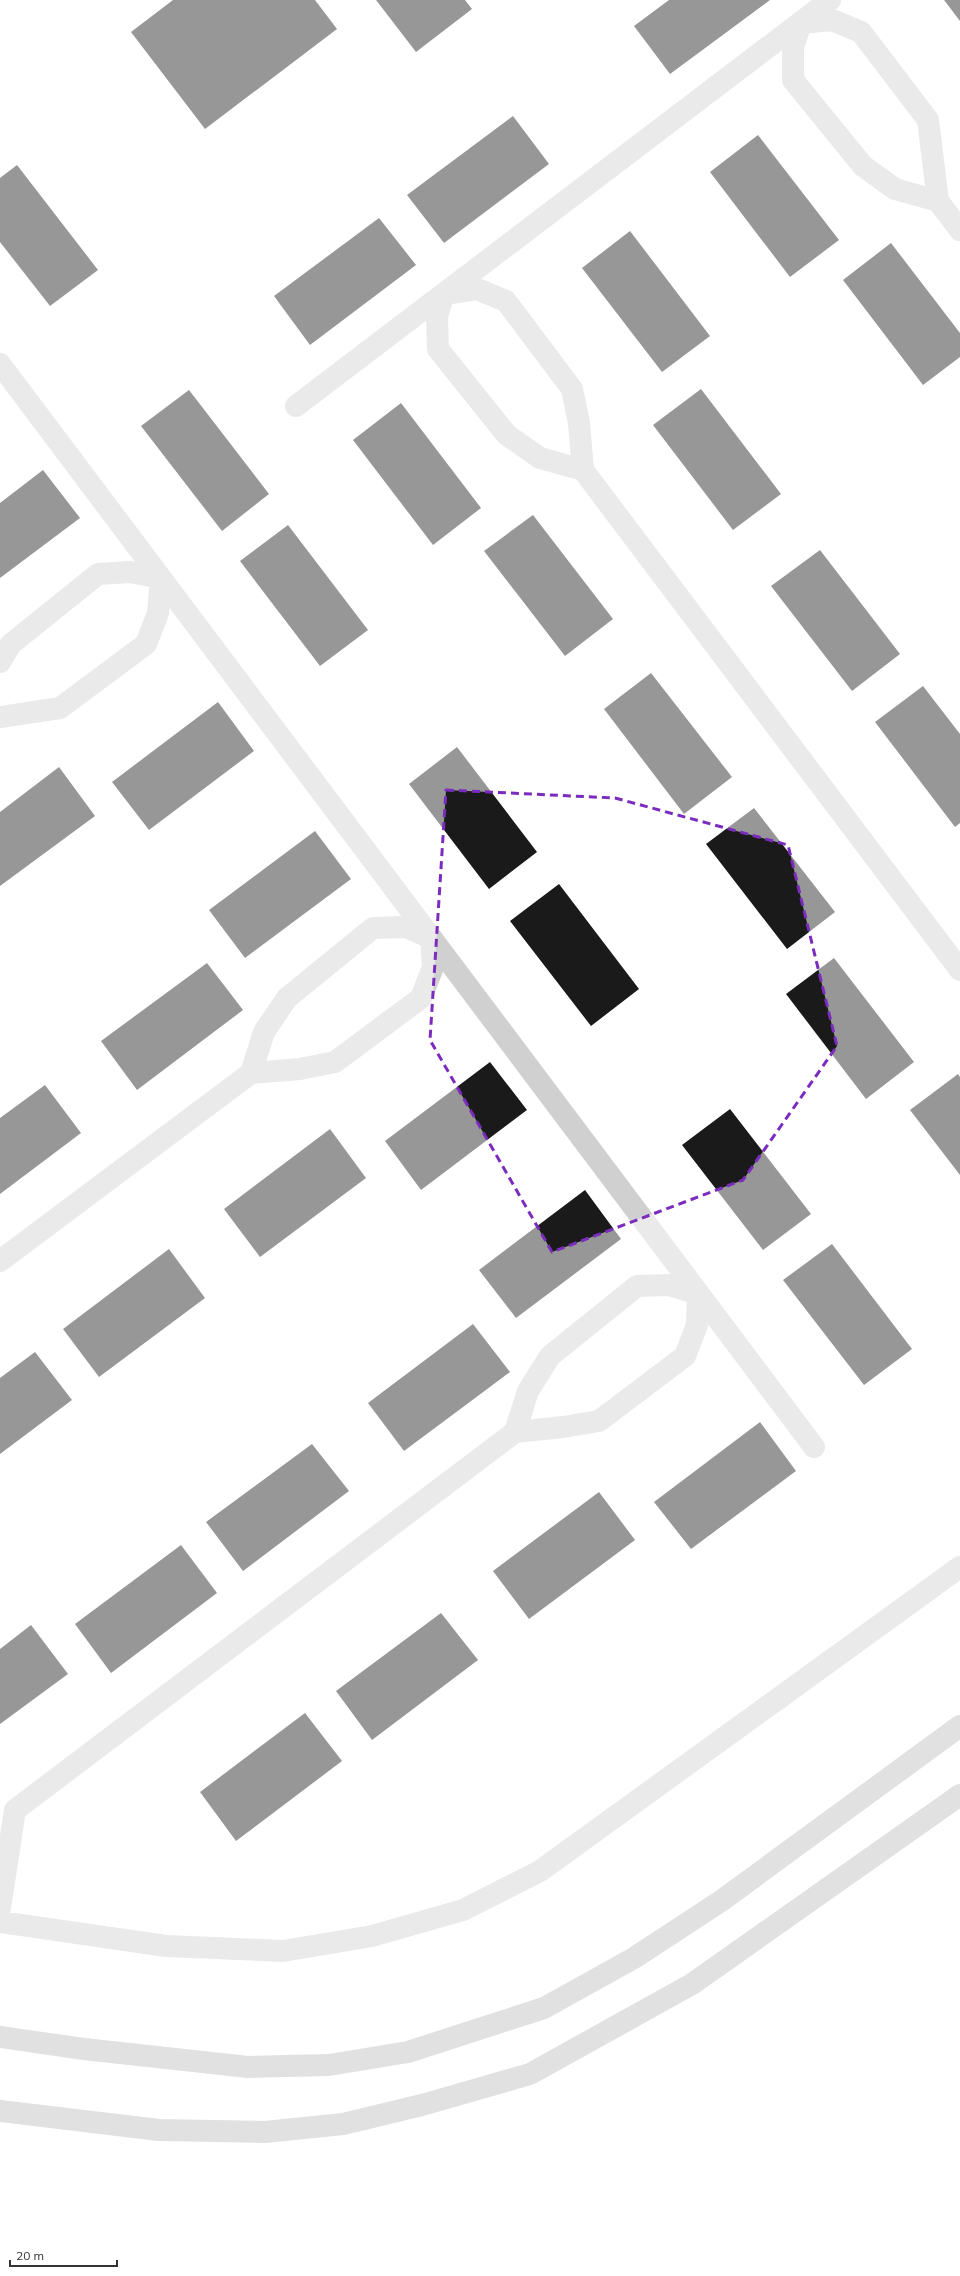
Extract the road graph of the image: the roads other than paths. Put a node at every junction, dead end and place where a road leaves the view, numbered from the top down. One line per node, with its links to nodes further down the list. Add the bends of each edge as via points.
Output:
1 (830, 0): 2 (street)
2 (801, 22): 3 (street, via 793,47 793,80 863,166 895,189); 3 (street, via 832,20 861,32 928,120); 5 (street)
3 (938, 201): 4 (street)
4 (960, 230)
5 (444, 294): 7 (street); 8 (street, via 438,316 438,349 507,435 540,458); 8 (street, via 477,289 506,301 572,389 579,423)
6 (0, 364): 9 (street)
7 (296, 406)
8 (583, 470): 13 (street)
9 (161, 578): 10 (street, via 130,572 98,574 11,644); 11 (street, via 158,613 146,644 60,708); 12 (street)
10 (0, 662)
11 (0, 717)
12 (431, 938): 14 (street, via 433,967 421,998 335,1062 300,1069); 14 (street, via 406,926 373,928 287,998 264,1032); 16 (street)
13 (960, 970)
14 (251, 1073): 15 (street)
15 (0, 1261)
16 (698, 1294): 17 (street, via 697,1326 685,1356 599,1421); 17 (street, via 669,1285 637,1286 550,1356 528,1390); 18 (street)
17 (515, 1432): 22 (street, via 15,1810)
18 (814, 1447)
19 (960, 1567): 23 (street, via 540,1871 463,1910 372,1936 283,1951 166,1946)
20 (960, 1726): 24 (main road, via 720,1902 634,1958 544,2008 408,2052 329,2065 248,2067)
21 (960, 1795): 25 (main road, via 692,1984 530,2074 422,2106 343,2124 264,2132 159,2130)
22 (0, 1908)
23 (0, 1922)
24 (0, 2037)
25 (0, 2111)

